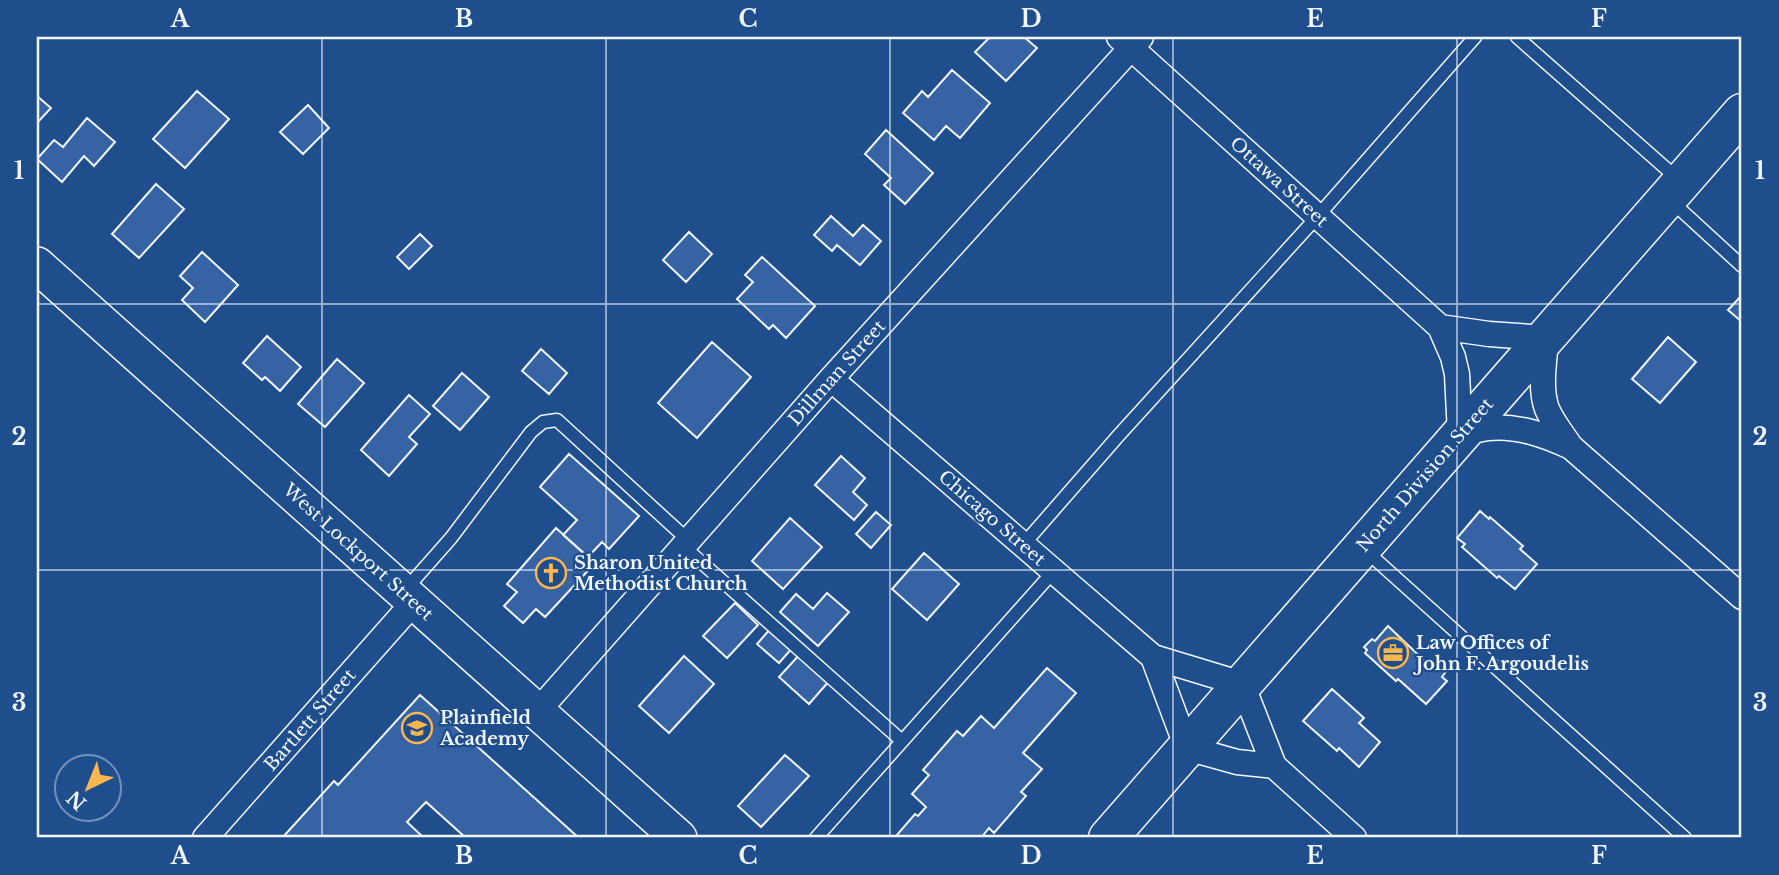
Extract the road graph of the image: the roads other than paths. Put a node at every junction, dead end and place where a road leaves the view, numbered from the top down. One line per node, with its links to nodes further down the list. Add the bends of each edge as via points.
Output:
1 (1475, 37): 6 (lane)
2 (1517, 37): 5 (lane)
3 (1130, 41): 6 (street, Ottawa Street); 11 (street, Dillman Street)
4 (1742, 113): 5 (main road, North Division Street)
5 (1674, 190): 8 (lane); 10 (main road, North Division Street)
6 (1317, 217): 9 (street, Ottawa Street); 15 (lane)
7 (37, 265): 18 (main road, West Lockport Street)
8 (1742, 266)
9 (1440, 327): 10 (street); 12 (street, Ottawa Street, via 1457,374)
10 (1546, 338): 12 (main road, North Division Street); 13 (street, via 1546,407)
11 (831, 379): 14 (street, Dillman Street); 15 (street, Chicago Street)
12 (1460, 434): 13 (street, via 1510,428); 16 (main road, North Division Street)
13 (1571, 447): 19 (street)
14 (686, 543): 18 (lane, via 557,420 543,422); 22 (street, Dillman Street); 23 (lane)
15 (1023, 545): 17 (street, Chicago Street)
16 (1362, 547): 21 (main road, North Division Street); 31 (lane)
17 (1053, 572): 20 (street, Chicago Street); 23 (lane)
18 (409, 597): 22 (main road, West Lockport Street); 26 (street, Bartlett Street)
19 (1742, 597)
20 (1153, 657): 21 (street, Chicago Street); 24 (street, Chicago Street)
21 (1242, 684): 24 (main road, North Division Street); 25 (street)
22 (537, 712): 27 (main road, West Lockport Street)
23 (902, 741): 28 (lane)
24 (1188, 748): 25 (street, via 1237,762); 29 (main road, North Division Street)
25 (1274, 766): 30 (street)
26 (205, 838)
27 (679, 838)
28 (816, 838)
29 (1108, 838)
30 (1354, 838)
31 (1685, 838)

